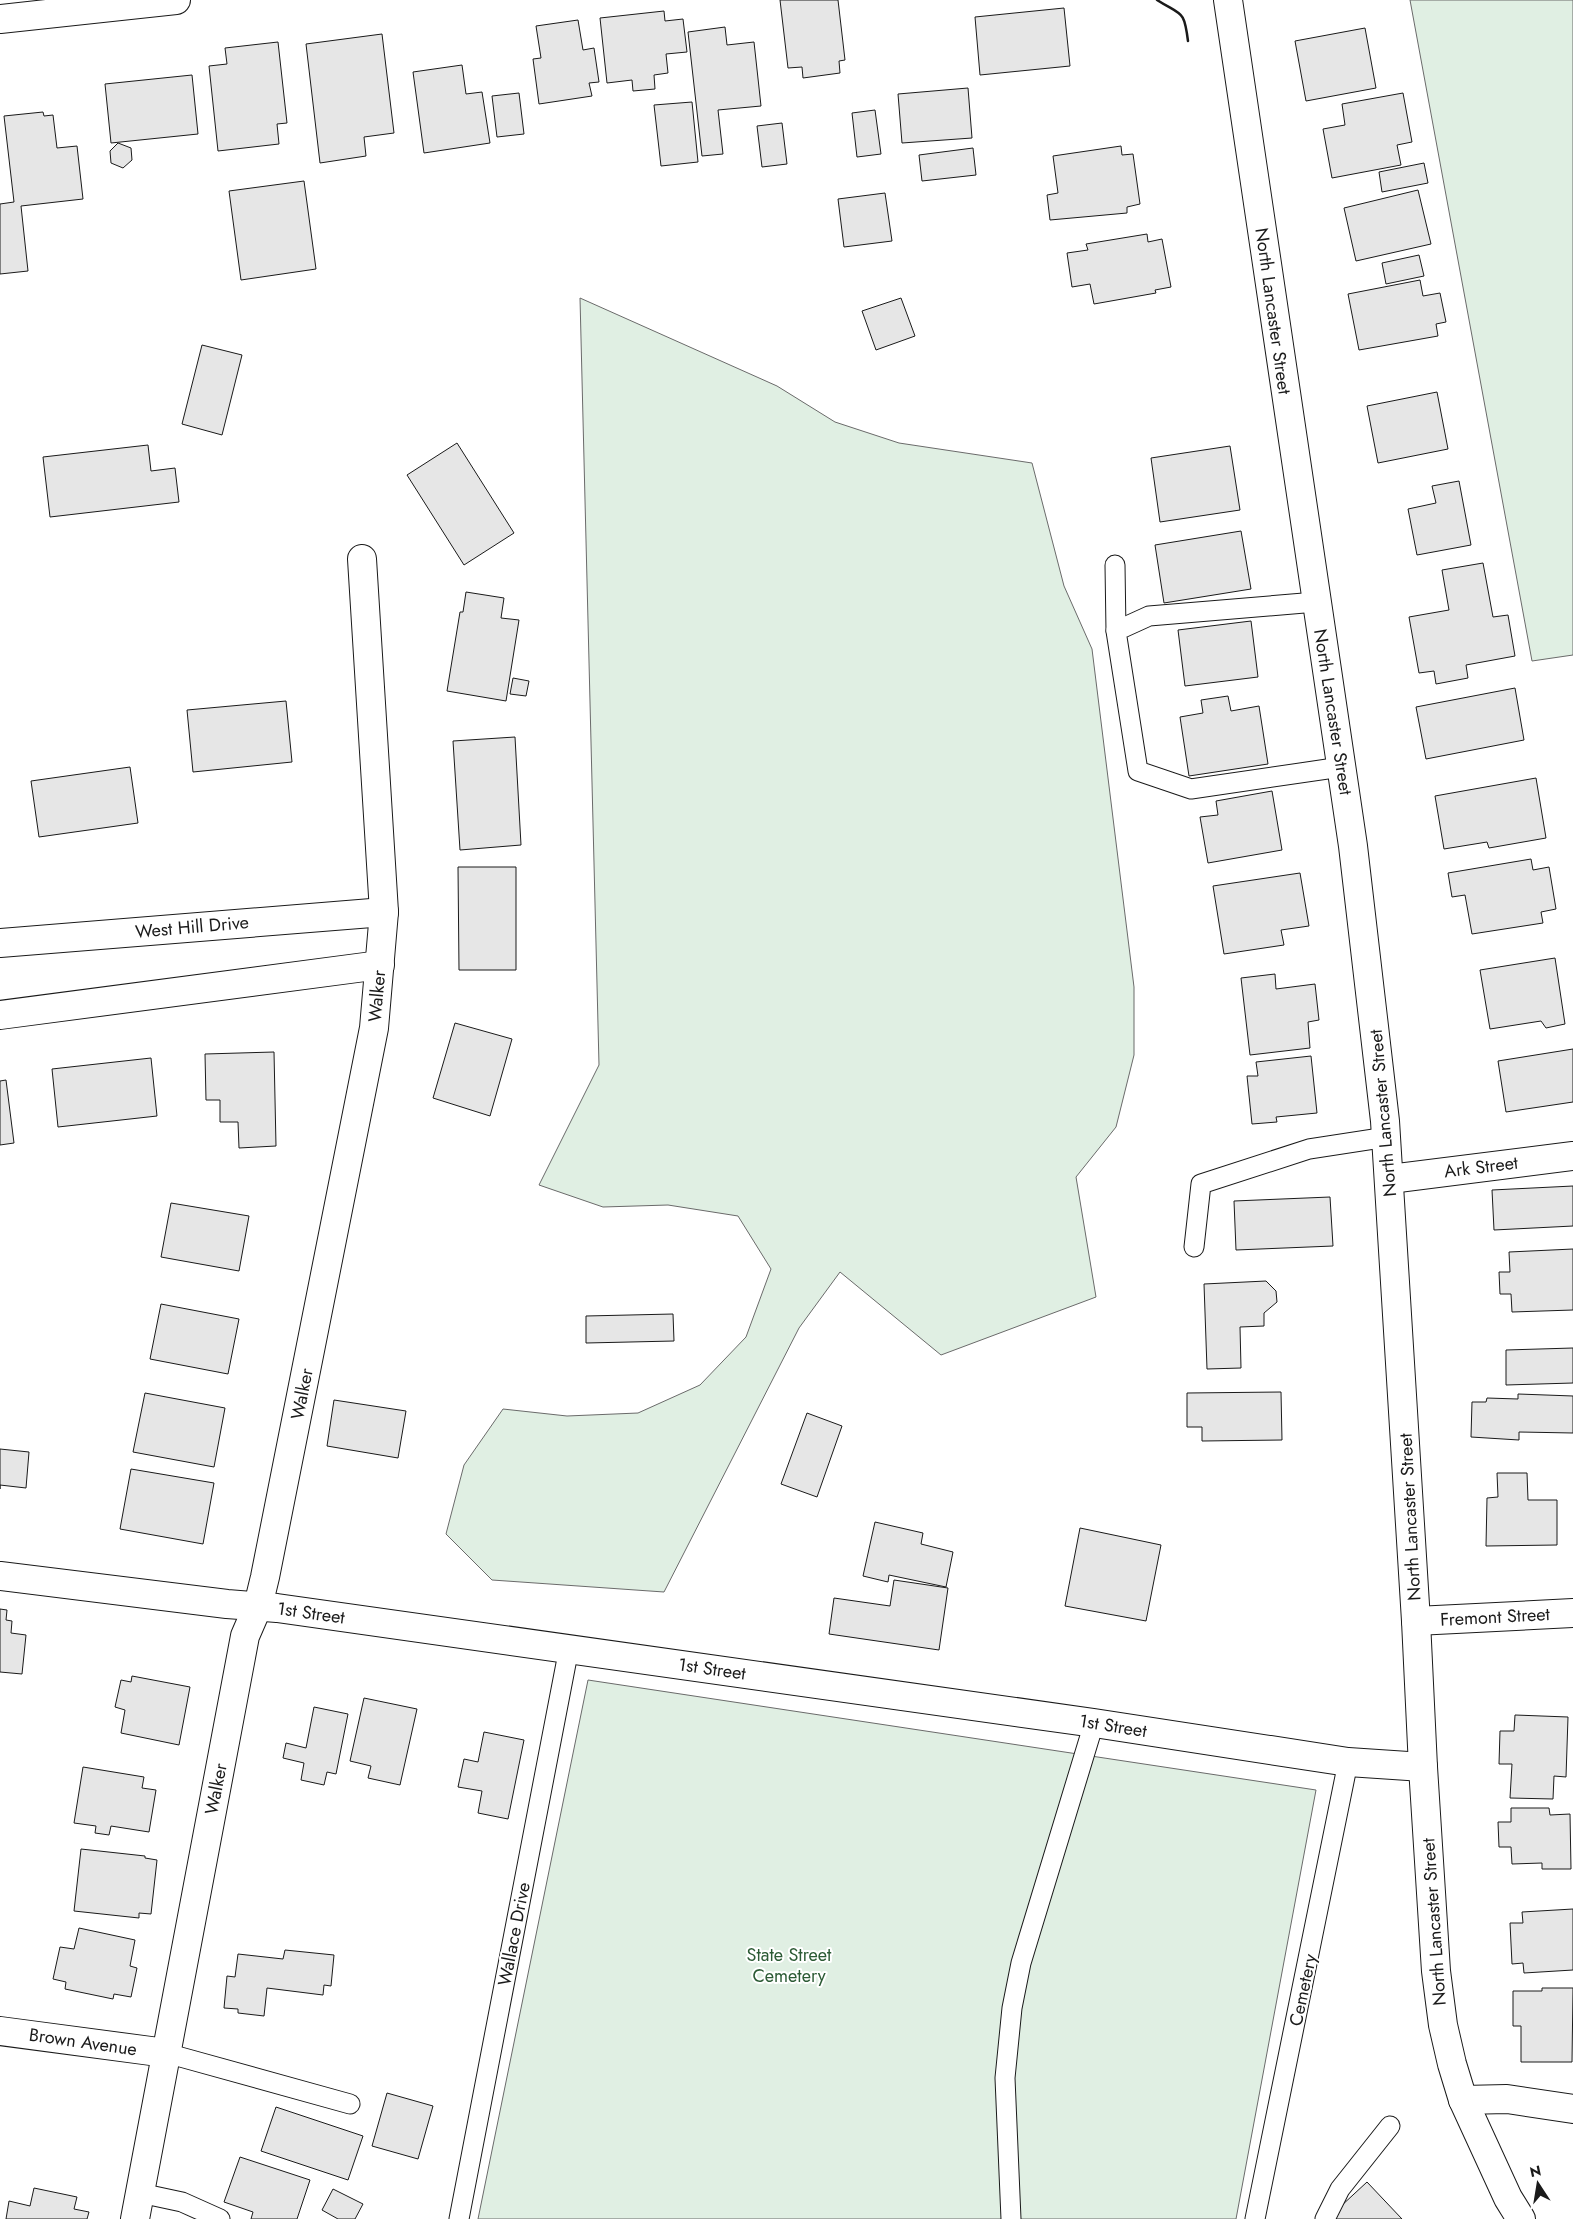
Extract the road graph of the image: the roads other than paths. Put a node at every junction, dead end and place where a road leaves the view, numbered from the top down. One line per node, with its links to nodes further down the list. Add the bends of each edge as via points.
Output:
1 (176, 0): 3 (street)
2 (1228, 0): 6 (street, North Lancaster Street)
3 (0, 19)
4 (362, 559): 9 (street, Walker)
5 (1115, 565): 7 (lane)
6 (1316, 602): 7 (lane, via 1149,616); 8 (street, North Lancaster Street)
7 (1116, 631): 8 (lane, via 1138,771 1191,789)
8 (1341, 767): 13 (street, North Lancaster Street, via 1363,922)
9 (384, 912): 10 (street, West Hill Drive); 11 (street, Walker)
10 (0, 943)
11 (380, 965): 12 (street); 18 (street, Walker, via 374,1028)
12 (0, 1015)
13 (1387, 1137): 15 (street, North Lancaster Street); 16 (lane, via 1309,1149 1201,1184)
14 (1573, 1156): 15 (street, Ark Street)
15 (1390, 1179): 20 (street, North Lancaster Street)
16 (1194, 1247)
17 (0, 1576): 18 (street, 1st Street)
18 (258, 1606): 21 (street, 1st Street); 26 (street, Walker, via 245,1636)
19 (1573, 1613): 20 (street, Fremont Street)
20 (1416, 1621): 24 (street, North Lancaster Street)
21 (569, 1648): 22 (street, 1st Street); 33 (lane, Wallace Drive)
22 (1094, 1723): 23 (street, 1st Street); 34 (lane, via 1021,1963 1012,2008 1004,2078)
23 (1348, 1762): 24 (street, 1st Street); 35 (lane, Cemetery)
24 (1423, 1767): 27 (street, North Lancaster Street, via 1439,1998)
25 (0, 2031): 26 (street, Brown Avenue)
26 (166, 2053): 28 (lane); 31 (street, Walker)
27 (1463, 2100): 29 (street, via 1507,2099); 37 (street, North Lancaster Street)
28 (350, 2104)
29 (1573, 2109)
30 (1390, 2126): 36 (lane, via 1340,2189)
31 (137, 2206): 32 (lane, via 182,2202)
32 (220, 2219)
33 (459, 2219)
34 (1011, 2219)
35 (1256, 2219)
36 (1325, 2219)
37 (1521, 2219)

